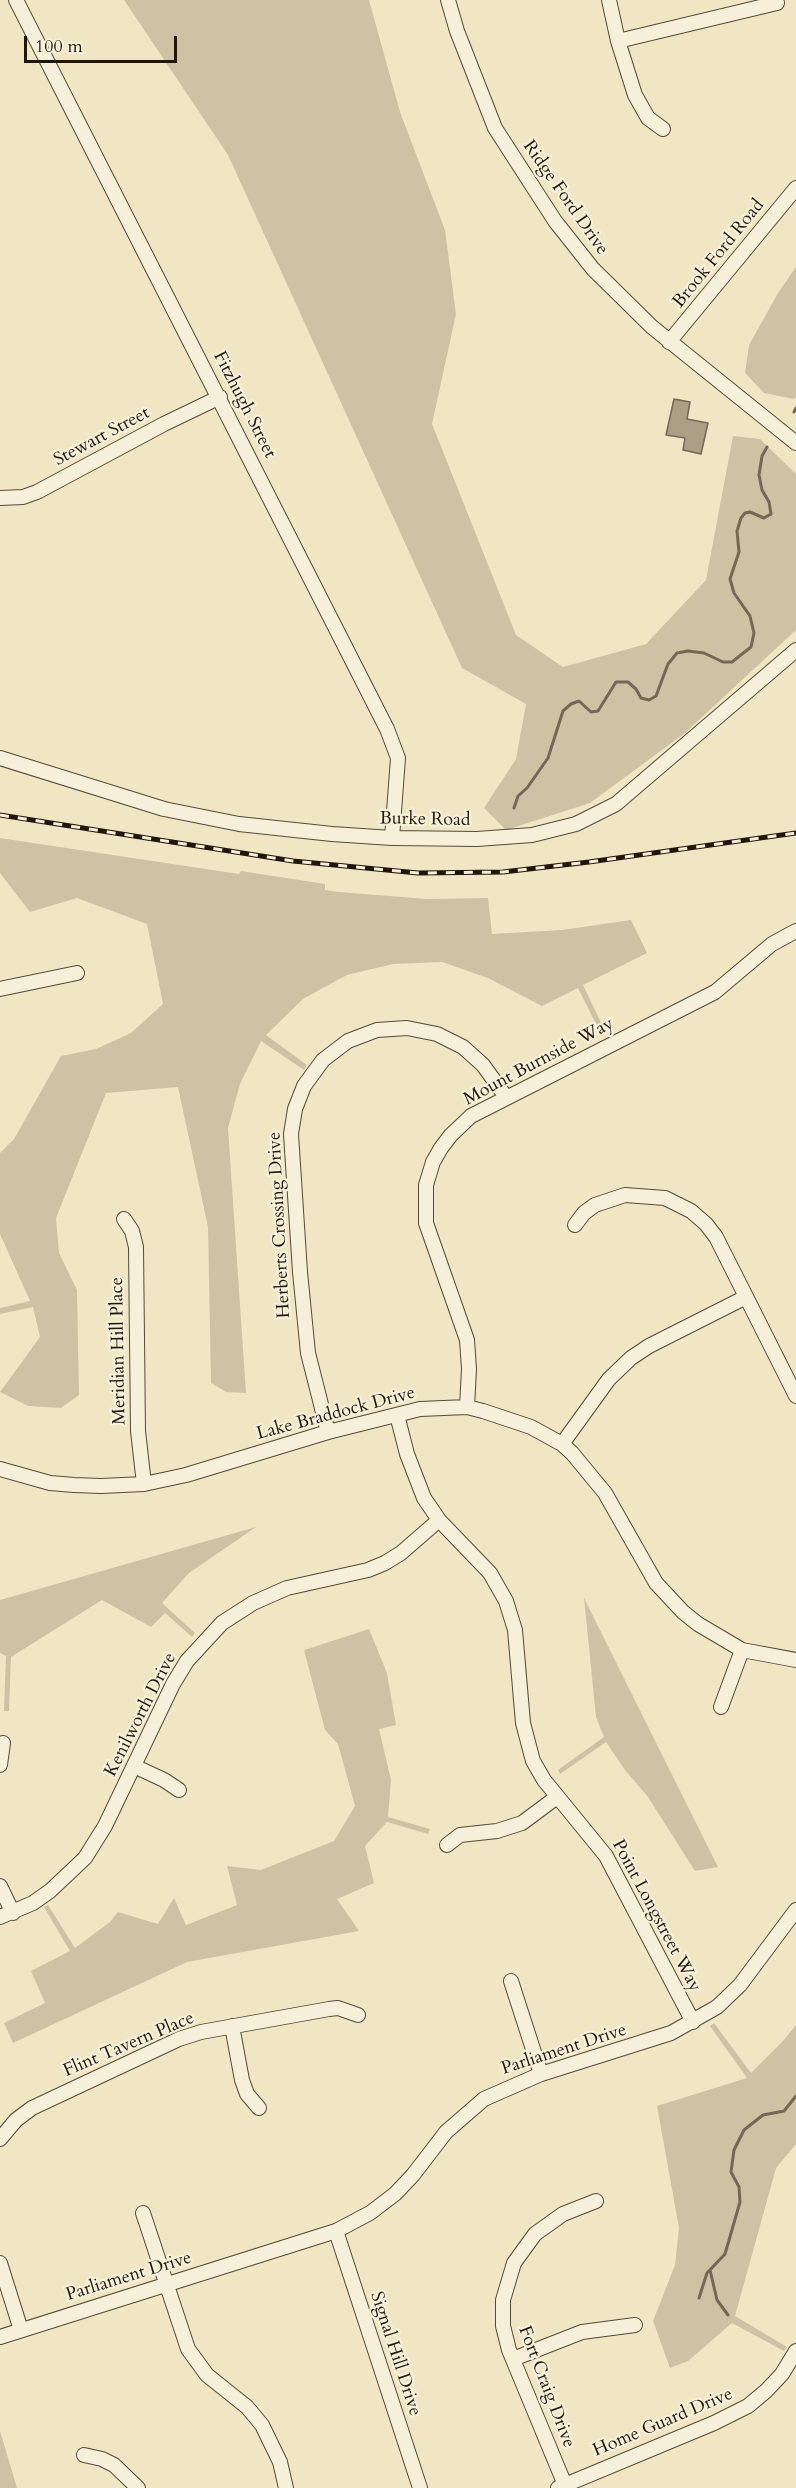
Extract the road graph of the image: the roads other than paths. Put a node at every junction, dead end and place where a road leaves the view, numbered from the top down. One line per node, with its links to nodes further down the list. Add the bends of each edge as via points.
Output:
1 (16, 0): 9 (street, Fitzhugh Street)
2 (448, 0): 8 (street, Ridge Ford Drive, via 495,128 524,174 593,269)
3 (609, 0): 5 (street)
4 (777, 3): 5 (street)
5 (618, 40): 6 (street, via 642,109)
6 (663, 129)
7 (796, 188): 8 (street, Brook Ford Road)
8 (669, 342): 10 (street, Ridge Ford Drive)
9 (220, 397): 11 (street, Stewart Street, via 37,492 23,497); 14 (street, Fitzhugh Street, via 397,752)
10 (796, 443)
11 (0, 497)
12 (796, 650): 14 (street, Burke Road, via 631,793 598,814 555,830 504,838)
13 (0, 758): 14 (street, Burke Road, via 196,816 294,831)
14 (392, 838)
15 (796, 931): 18 (street, Mount Burnside Way, via 772,944 715,992)
16 (77, 973): 17 (street)
17 (0, 988)
18 (506, 1097): 23 (street, Mount Burnside Way, via 471,1116 451,1135 433,1162 426,1185 428,1234 467,1340); 25 (street, Herberts Crossing Drive, via 483,1065 463,1047 437,1034 407,1028 376,1030 348,1041 323,1060 304,1086 291,1134 300,1272 308,1353)
19 (124, 1220): 28 (street, Meridian Hill Place, via 136,1247 138,1431)
20 (575, 1225): 21 (street, via 584,1213 611,1198 638,1194 665,1198 706,1224)
21 (746, 1297): 22 (street); 26 (street, via 631,1358 609,1380)
22 (796, 1396)
23 (467, 1407): 24 (street, Lake Braddock Drive, via 420,1409); 26 (street, Lake Braddock Drive, via 513,1419)
24 (397, 1415): 25 (street, Lake Braddock Drive); 29 (street, Point Longstreet Way, via 420,1488)
25 (328, 1432): 28 (street, Lake Braddock Drive)
26 (562, 1444): 30 (street, Lake Braddock Drive, via 605,1493 645,1566 667,1597 698,1624)
27 (0, 1469): 28 (street, Lake Braddock Drive, via 58,1484)
28 (144, 1484)
29 (439, 1520): 35 (street, Kenilworth Drive, via 384,1563 287,1588 222,1623 187,1661); 37 (street, Point Longstreet Way, via 490,1573 506,1601 516,1630 527,1744)
30 (742, 1650): 31 (street, Lake Braddock Drive); 32 (street)
31 (796, 1660)
32 (721, 1707)
33 (3, 1743): 34 (street)
34 (0, 1765)
35 (134, 1766): 36 (street); 41 (street, Kenilworth Drive, via 85,1858 50,1892)
36 (179, 1790)
37 (557, 1797): 38 (street, via 522,1823 497,1831 460,1835); 44 (street, Point Longstreet Way, via 606,1856)
38 (447, 1845)
39 (0, 1886): 41 (street)
40 (796, 1910): 44 (street, Parliament Drive, via 740,1984 717,2007)
41 (7, 1915)
42 (511, 1981): 46 (street)
43 (358, 2015): 45 (street, Flint Tavern Place, via 329,2008)
44 (693, 2022): 46 (street, Parliament Drive, via 654,2040)
45 (232, 2026): 47 (street, via 242,2080); 48 (street, Flint Tavern Place, via 179,2039 47,2101 23,2114)
46 (541, 2074): 51 (street, Parliament Drive, via 500,2091 468,2111 395,2194)
47 (259, 2108)
48 (0, 2139)
49 (596, 2201): 58 (street, Fort Craig Drive, via 546,2224 514,2263 505,2286 502,2312)
50 (143, 2213): 53 (street)
51 (336, 2231): 53 (street, Parliament Drive); 63 (street, Signal Hill Drive)
52 (0, 2263): 55 (street)
53 (166, 2284): 55 (street, Parliament Drive); 62 (street, via 193,2359 262,2425 280,2462)
54 (635, 2325): 58 (street, via 576,2334)
55 (21, 2330): 56 (street, Parliament Drive)
56 (0, 2337)
57 (796, 2351): 60 (street, Home Guard Drive, via 782,2374 748,2406)
58 (513, 2359): 60 (street, Fort Craig Drive)
59 (84, 2455): 61 (street, via 114,2465)
60 (561, 2486)
61 (138, 2488)
62 (286, 2488)
63 (420, 2488)

